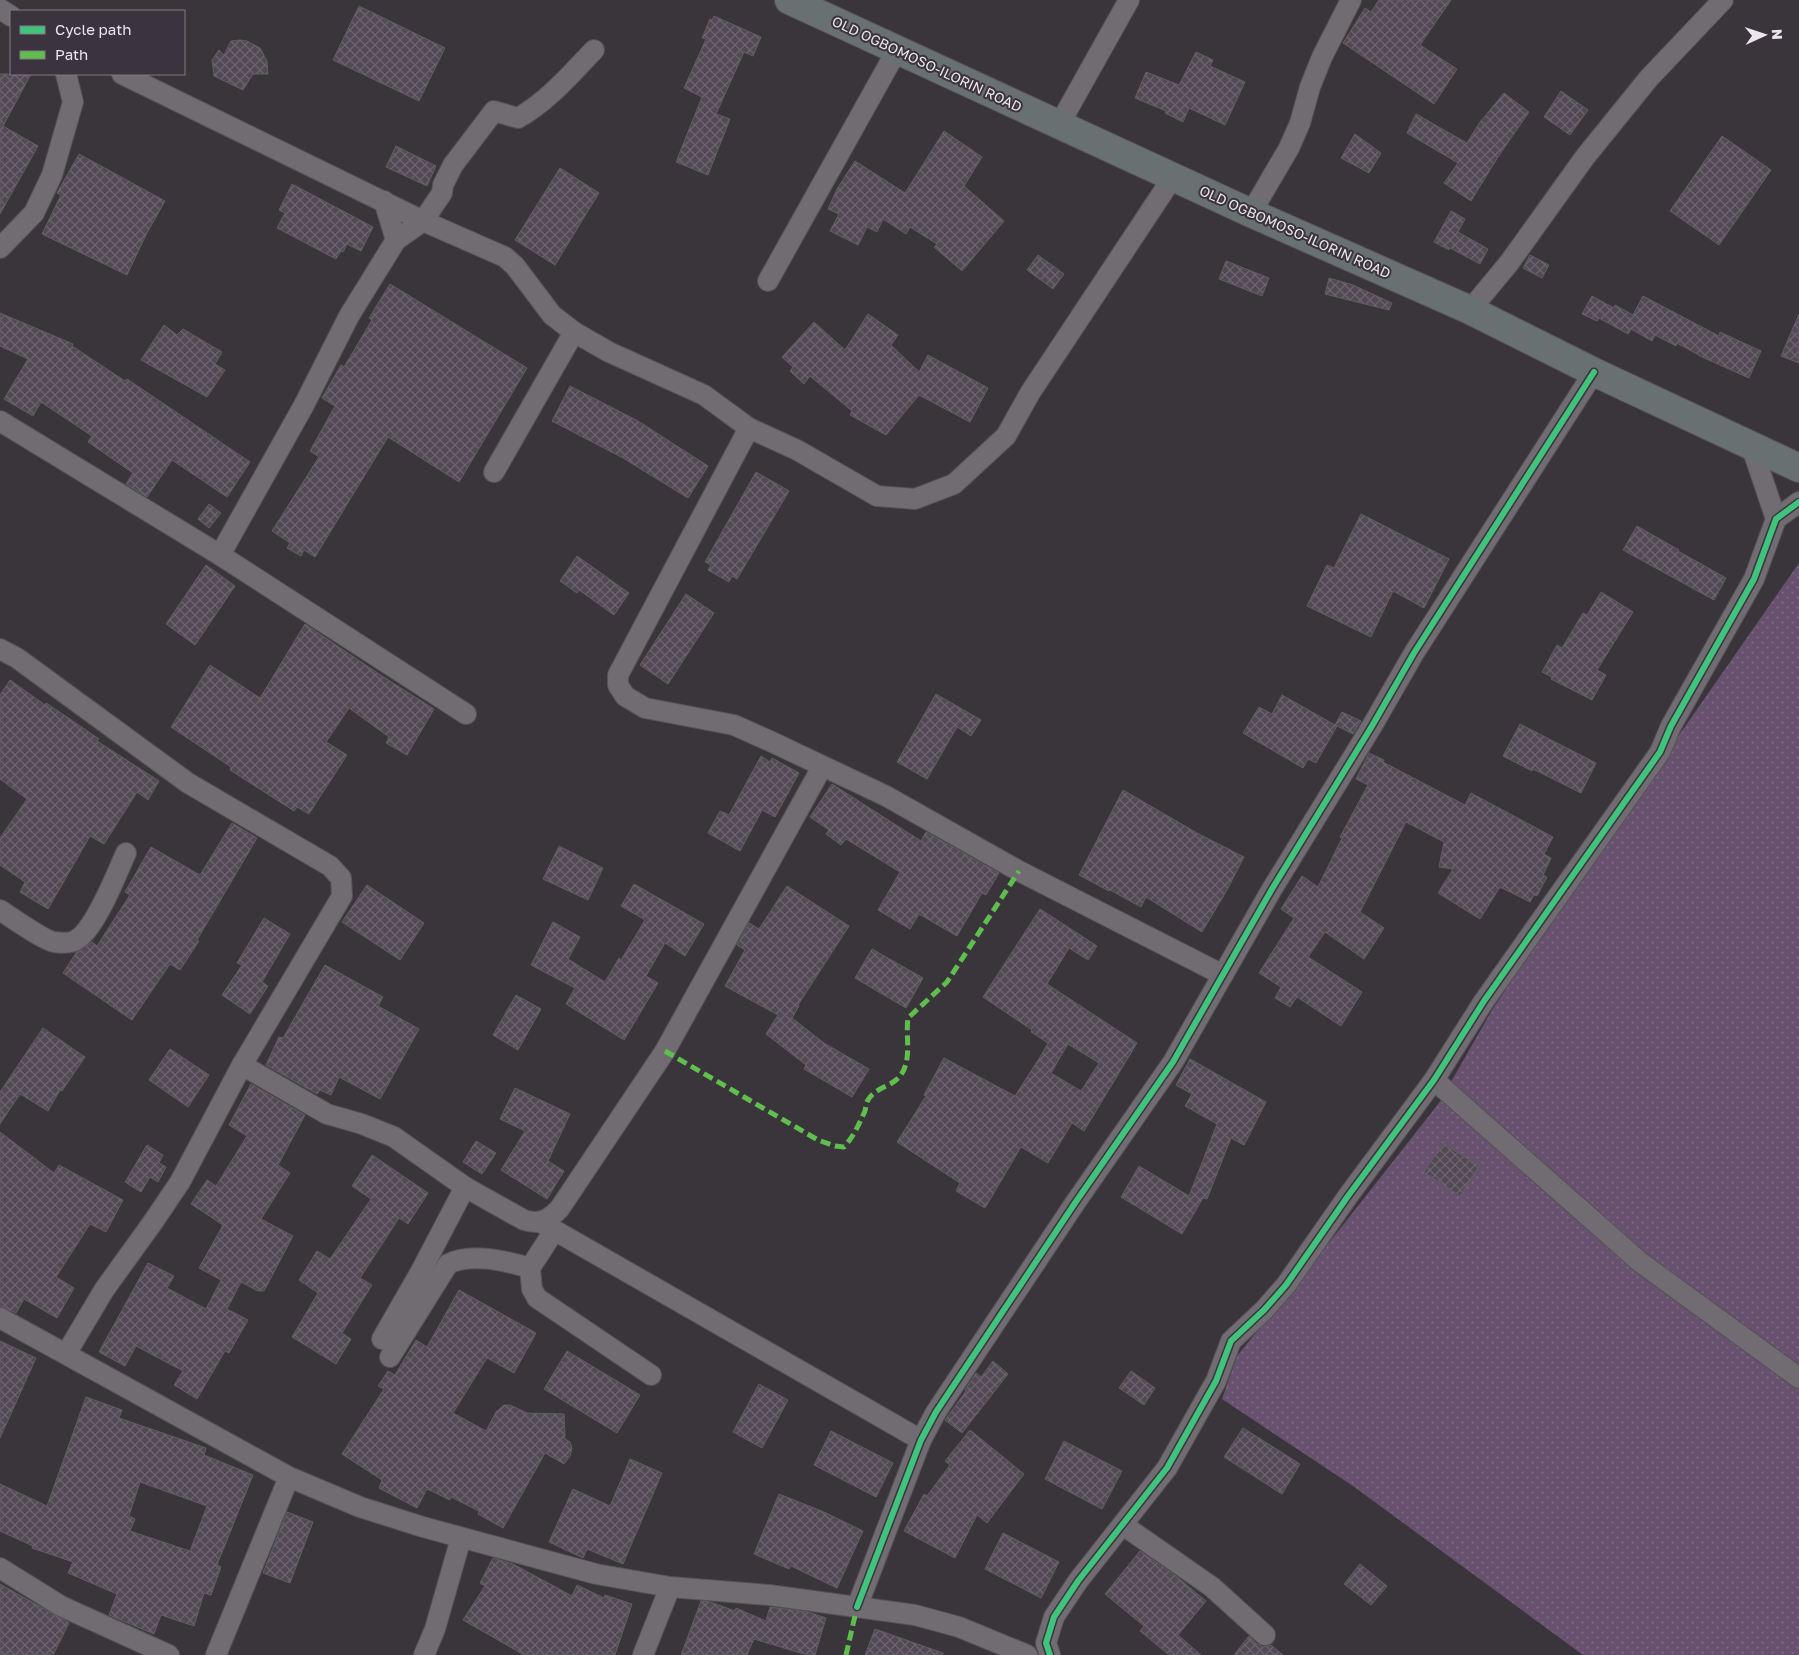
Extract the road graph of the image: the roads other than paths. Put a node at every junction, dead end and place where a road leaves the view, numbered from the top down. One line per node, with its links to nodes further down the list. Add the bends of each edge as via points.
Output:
1 (789, 0): 5 (highway, OLD OGBOMOSO-ILORIN ROAD)
2 (1129, 0): 10 (street)
3 (1352, 0): 13 (street, via 1322,56 1289,148)
4 (1723, 0): 18 (street, via 1649,78)
5 (817, 6): 7 (highway, OLD OGBOMOSO-ILORIN ROAD)
6 (594, 50): 14 (street, via 529,112 518,118 494,111 453,165 442,193)
7 (896, 50): 10 (highway, OLD OGBOMOSO-ILORIN ROAD); 17 (street)
8 (66, 75): 16 (street, via 73,102 52,175 34,213)
9 (124, 75): 12 (street)
10 (1059, 125): 11 (highway, OLD OGBOMOSO-ILORIN ROAD)
11 (1172, 177): 13 (highway, OLD OGBOMOSO-ILORIN ROAD); 22 (street, via 1030,393 1006,436 954,484 915,499 876,496 797,450)
12 (384, 201): 14 (street); 15 (street)
13 (1251, 214): 18 (highway, OLD OGBOMOSO-ILORIN ROAD)
14 (422, 221): 15 (street); 19 (street, via 505,257 552,315)
15 (396, 240): 28 (street, via 350,316)
16 (0, 248)
17 (768, 281)
18 (1470, 310): 20 (highway, OLD OGBOMOSO-ILORIN ROAD)
19 (574, 332): 22 (street, via 609,352 704,395); 25 (street)
20 (1594, 372): 23 (highway, OLD OGBOMOSO-ILORIN ROAD); 34 (street, via 1414,653 1272,889)
21 (0, 421): 28 (street)
22 (749, 428): 31 (street, via 618,675 618,685 625,696 646,708 734,725)
23 (1751, 445): 24 (highway, OLD OGBOMOSO-ILORIN ROAD); 27 (street)
24 (1799, 468)
25 (494, 472)
26 (1799, 502): 27 (street)
27 (1776, 519): 36 (street, via 1754,579 1671,726 1660,752 1484,1001)
28 (220, 555): 30 (street)
29 (0, 649): 35 (street, via 17,658 188,783 330,866 341,878 342,896)
30 (466, 714)
31 (822, 767): 34 (street, via 886,796 1019,871); 38 (street, via 665,1051)
32 (126, 853): 33 (street, via 103,904 78,940 52,942)
33 (0, 910)
34 (1224, 976): 46 (street, via 1173,1062 1075,1202 936,1412)
35 (242, 1065): 37 (street, via 327,1114 394,1137); 42 (street, via 180,1182 104,1290)
36 (1434, 1080): 45 (street, via 1640,1262); 48 (street, via 1286,1285 1231,1342 1216,1381 1167,1468)
37 (465, 1186): 38 (street, via 524,1220); 41 (street)
38 (547, 1226): 39 (street); 46 (street)
39 (530, 1268): 43 (street, via 480,1259 458,1259 448,1264); 44 (street, via 532,1289 537,1298)
40 (0, 1318): 42 (street)
41 (382, 1339)
42 (66, 1354): 47 (street)
43 (390, 1357)
44 (651, 1376)
45 (1799, 1378)
46 (921, 1440): 52 (street)
47 (289, 1477): 49 (street, via 360,1507); 55 (street)
48 (1123, 1524): 53 (street, via 1212,1587); 59 (street, via 1054,1617 1046,1643)
49 (461, 1538): 51 (street, via 596,1574); 56 (street, via 435,1629)
50 (0, 1568): 54 (street, via 61,1606)
51 (670, 1587): 52 (street); 57 (street)
52 (857, 1606): 58 (street, via 915,1615 950,1625)
53 (1265, 1635)
54 (168, 1655)
55 (216, 1655)
56 (424, 1655)
57 (643, 1655)
58 (1027, 1655)
59 (1050, 1655)

